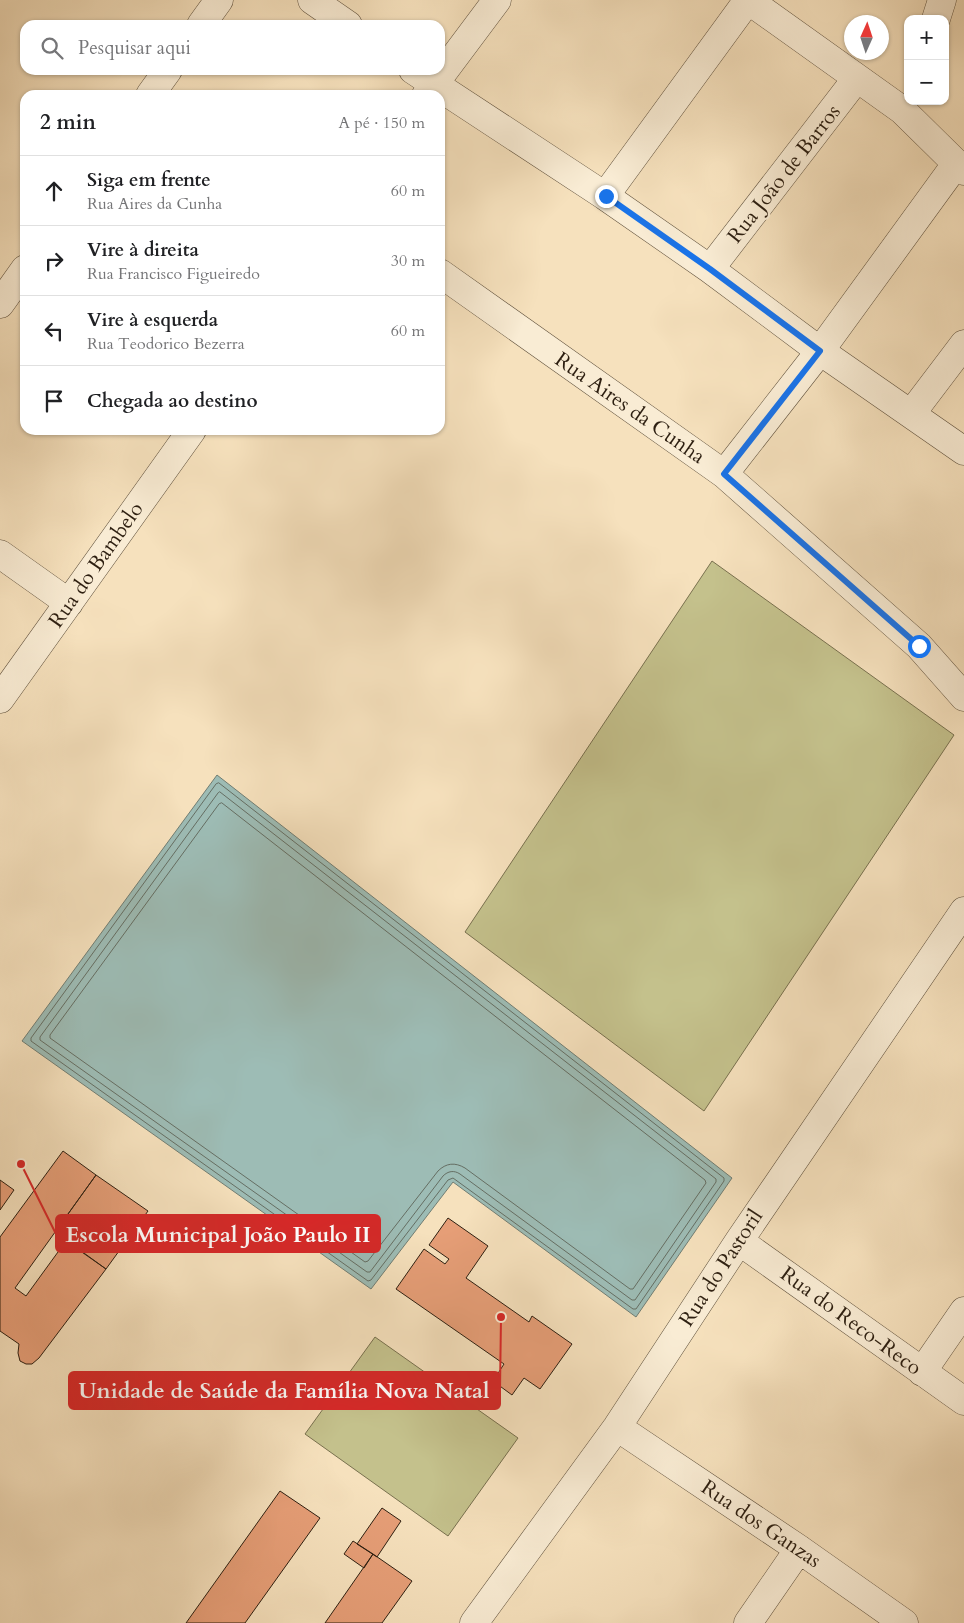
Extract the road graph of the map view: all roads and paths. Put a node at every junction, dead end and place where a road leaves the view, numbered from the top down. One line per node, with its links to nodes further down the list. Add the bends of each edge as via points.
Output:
1 (219, 0): 7 (street)
2 (312, 0): 8 (street)
3 (497, 0): 9 (street)
4 (942, 0): 6 (street)
5 (754, 2): 11 (street); 19 (street)
6 (937, 15)
7 (205, 20)
8 (341, 20)
9 (445, 59)
10 (164, 75): 13 (street)
11 (857, 78): 16 (street); 20 (street, Rua João de Barros)
12 (424, 83): 14 (street)
13 (154, 90)
14 (435, 90)
15 (445, 96): 19 (street)
16 (904, 102)
17 (908, 105): 18 (street)
18 (960, 168): 25 (street)
19 (606, 196): 20 (street)
20 (710, 269): 25 (street)
21 (20, 276): 23 (street)
22 (445, 277): 29 (street, Rua Aires da Cunha)
23 (0, 304)
24 (964, 344): 26 (street)
25 (820, 351): 26 (street); 29 (street)
26 (911, 414): 28 (street)
27 (188, 435): 31 (street, Rua do Bambelo)
28 (964, 451)
29 (724, 474): 32 (street, Rua Aires da Cunha, via 919,646)
30 (0, 554): 31 (street)
31 (69, 603): 33 (street, Rua do Bambelo)
32 (964, 697)
33 (0, 699)
34 (964, 911): 35 (street, Rua do Pastoril)
35 (739, 1241): 37 (street, Rua do Reco-Reco); 39 (street, Rua do Pastoril)
36 (964, 1311): 37 (street)
37 (922, 1372): 38 (street, Rua do Reco-Reco)
38 (964, 1401)
39 (617, 1427): 40 (street, Rua dos Ganzas); 41 (street, Rua do Pastoril)
40 (799, 1549): 42 (street); 43 (street, Rua dos Ganzas)
41 (474, 1623)
42 (748, 1623)
43 (904, 1623)

